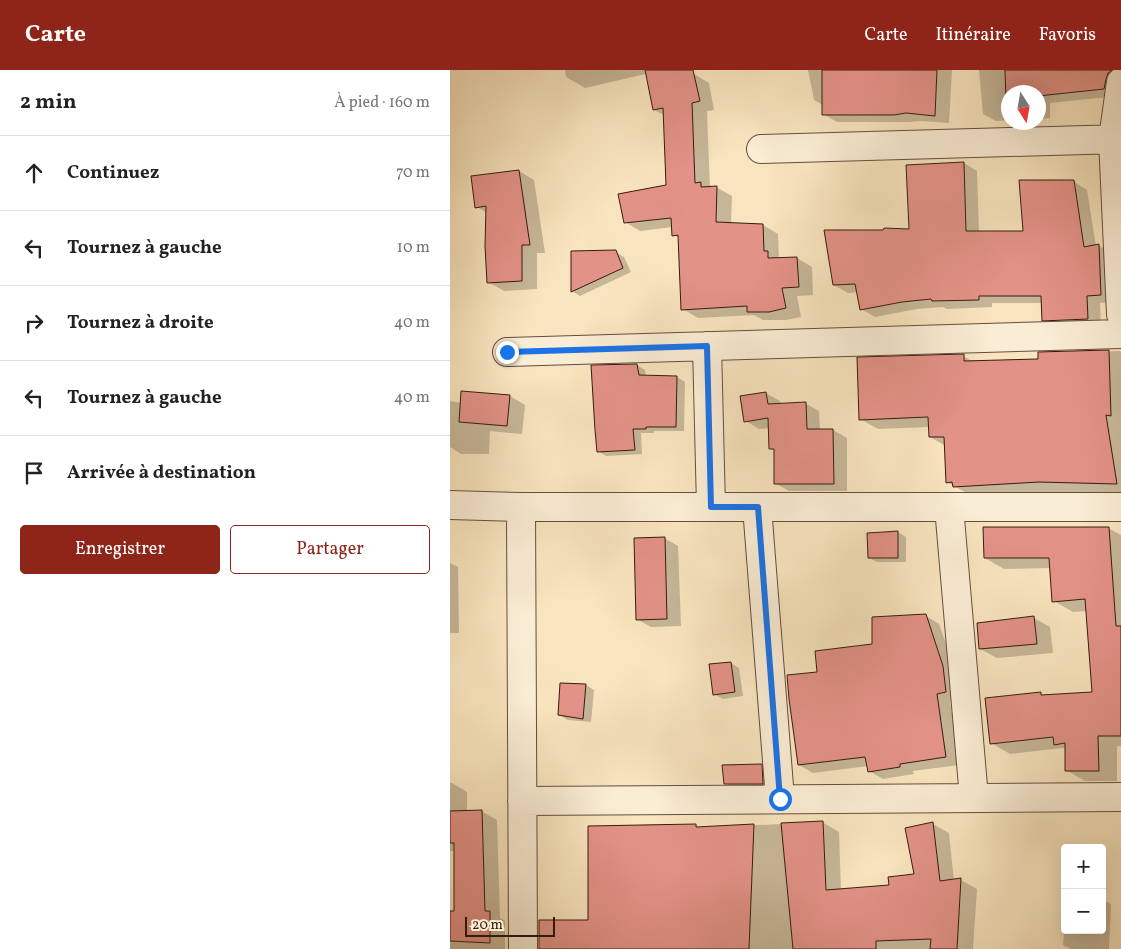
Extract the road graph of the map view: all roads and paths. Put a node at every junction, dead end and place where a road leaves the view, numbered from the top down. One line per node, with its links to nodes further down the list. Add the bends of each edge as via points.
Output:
1 (1121, 82): 2 (street)
2 (1117, 139): 3 (street); 4 (street)
3 (761, 148)
4 (1121, 314)
5 (1121, 334): 6 (street)
6 (707, 346): 7 (street); 11 (street)
7 (507, 352)
8 (450, 505): 10 (street)
9 (1121, 506): 13 (street)
10 (521, 507): 11 (street); 17 (street)
11 (711, 507): 12 (street)
12 (758, 507): 13 (street); 16 (street)
13 (949, 507): 15 (street)
14 (1121, 797): 15 (street)
15 (974, 798): 16 (street)
16 (780, 799): 17 (street)
17 (522, 801): 18 (street)
18 (523, 949)

